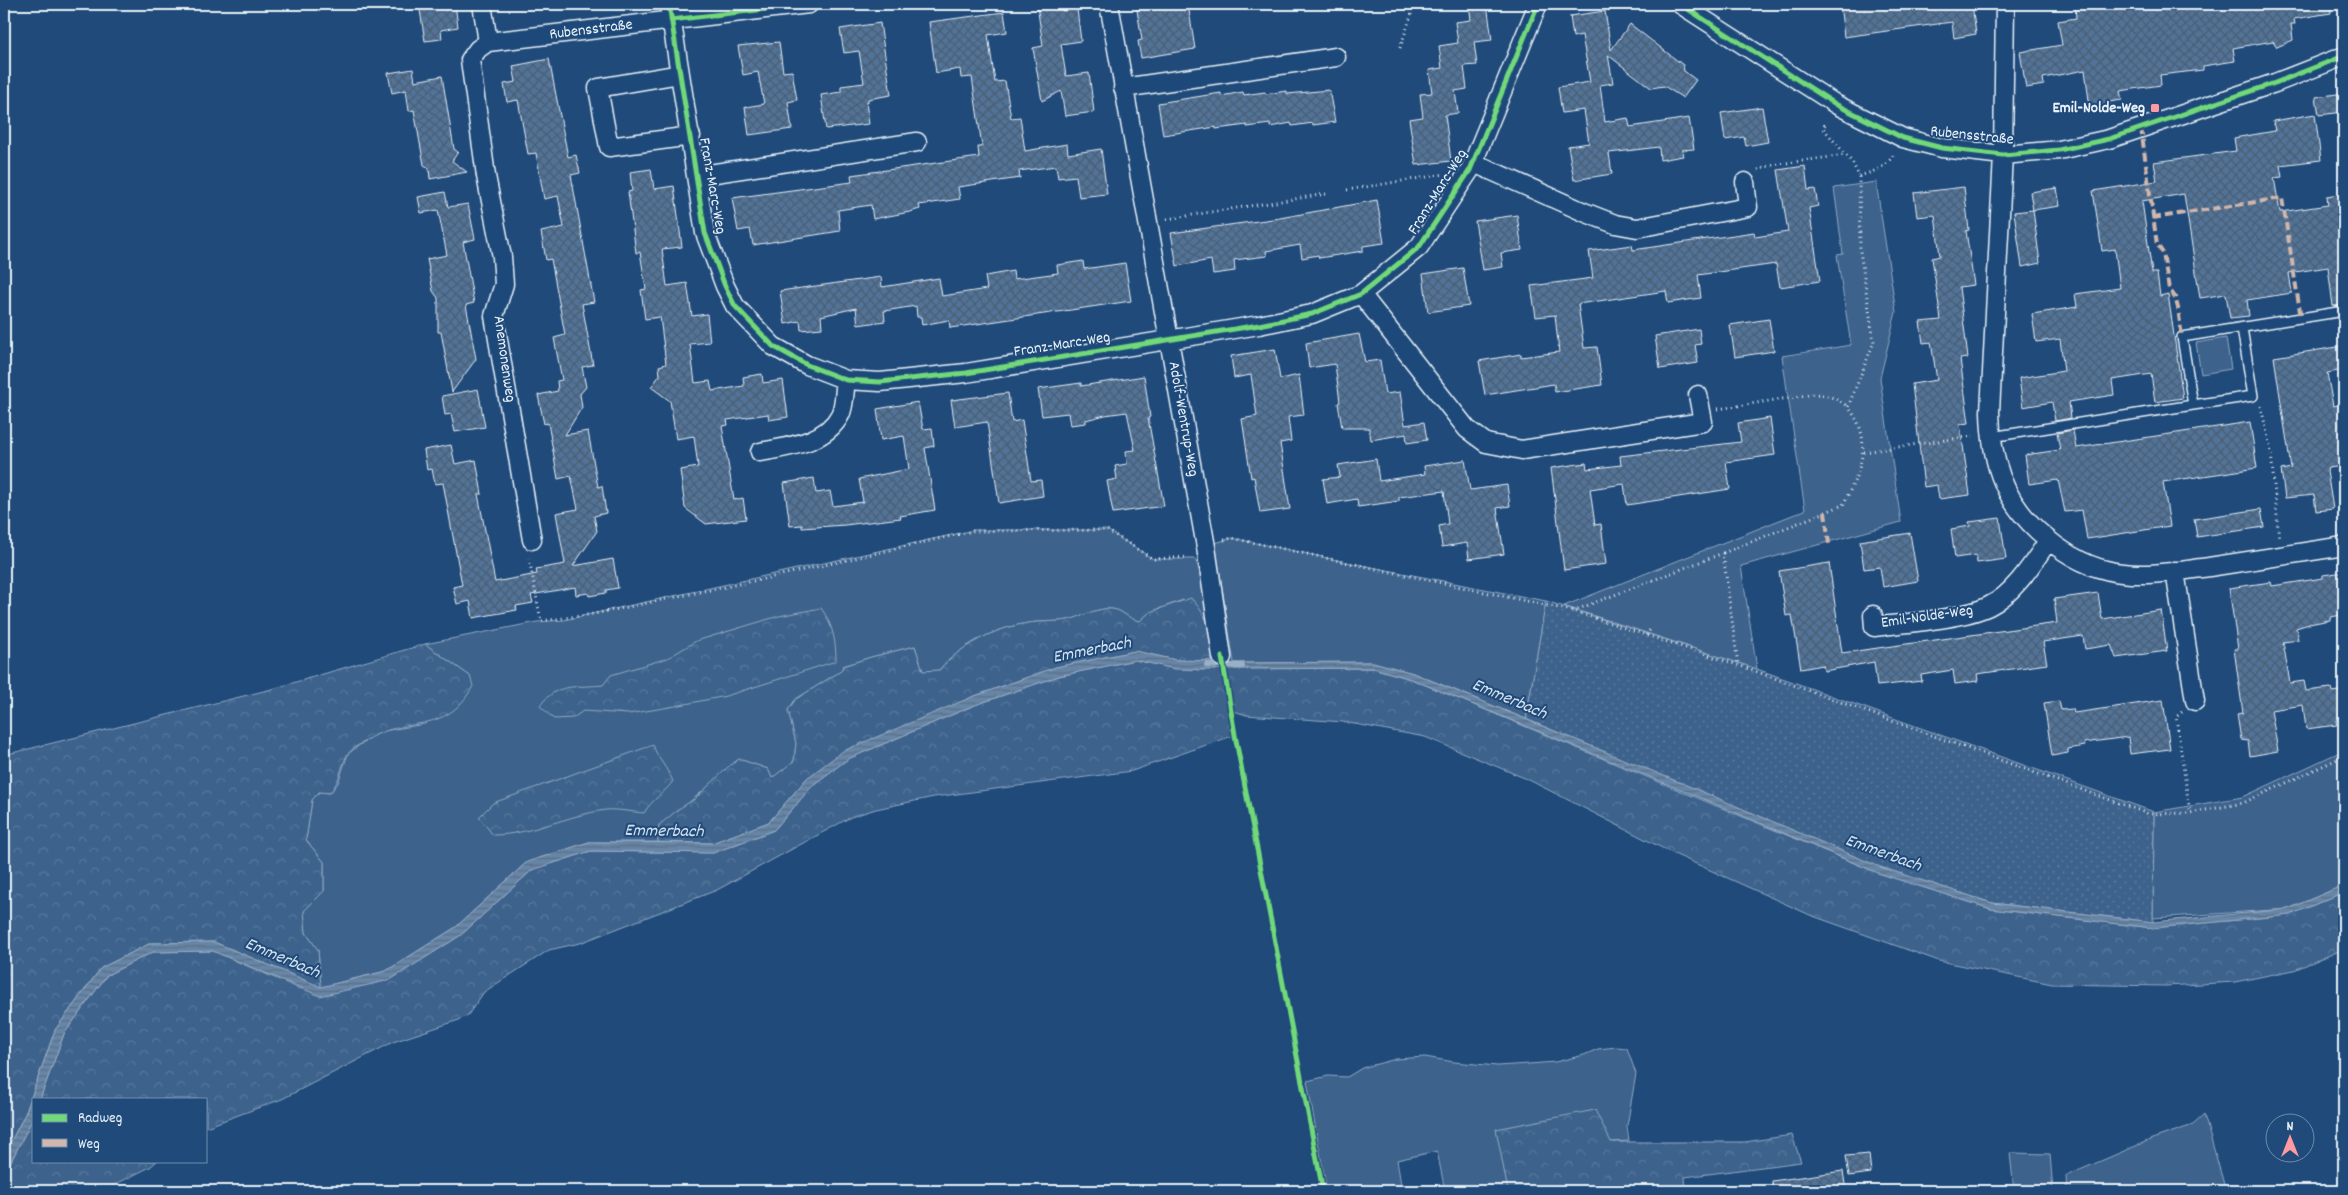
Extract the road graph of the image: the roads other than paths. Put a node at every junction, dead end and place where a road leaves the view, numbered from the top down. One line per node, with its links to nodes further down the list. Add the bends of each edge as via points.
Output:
1 (482, 4): 8 (street)
2 (810, 4): 7 (street, Rubensstraße)
3 (1109, 4): 12 (street, Adolf-Wentrup-Weg)
4 (1538, 4): 16 (street, Franz-Marc-Weg)
5 (1680, 4): 15 (street, Rubensstraße, via 1837,104 1903,138 1942,148)
6 (2005, 4): 15 (street, Rubensstraße)
7 (670, 12): 8 (street, Rubensstraße); 11 (street, Franz-Marc-Weg)
8 (488, 42): 28 (street, Anemonenweg, via 478,48 470,60 486,176 502,257 504,284 494,316)
9 (2344, 56): 15 (street, Rubensstraße, via 2109,139 2059,150)
10 (1336, 57): 12 (street)
11 (680, 74): 13 (street, Franz-Marc-Weg); 13 (street, Franz-Marc-Weg, via 598,88 609,147)
12 (1123, 88): 22 (street, Adolf-Wentrup-Weg)
13 (691, 136): 17 (street, Franz-Marc-Weg)
14 (917, 142): 17 (street, Franz-Marc-Weg)
15 (2002, 155): 26 (street)
16 (1472, 166): 18 (street, Franz-Marc-Weg, via 1615,224 1637,228 1748,207); 19 (street, Franz-Marc-Weg, via 1419,247)
17 (696, 176): 23 (street, Franz-Marc-Weg, via 705,233 735,306 773,346)
18 (1745, 182)
19 (1361, 294): 22 (street, Franz-Marc-Weg, via 1312,314); 24 (street, via 1467,429 1486,443 1522,450 1703,422)
20 (2344, 311): 21 (lane)
21 (2242, 328): 25 (lane, via 2253,396); 25 (lane, via 2182,337)
22 (1168, 340): 23 (street, Franz-Marc-Weg, via 966,373 880,382); 33 (street, Adolf-Wentrup-Weg, via 1206,547)
23 (846, 380): 27 (street, via 840,415 820,437)
24 (1699, 403)
25 (2193, 405): 26 (lane)
26 (1991, 437): 29 (street, via 1996,467 2006,492 2025,519)
27 (760, 452)
28 (532, 540)
29 (2048, 541): 31 (street, via 2085,563 2108,571); 32 (street, Emil-Nolde-Weg, via 2009,590 1988,607 1874,627)
30 (2344, 546): 31 (street)
31 (2175, 571): 34 (street)
32 (1873, 615)
33 (1222, 657)
34 (2195, 701)

